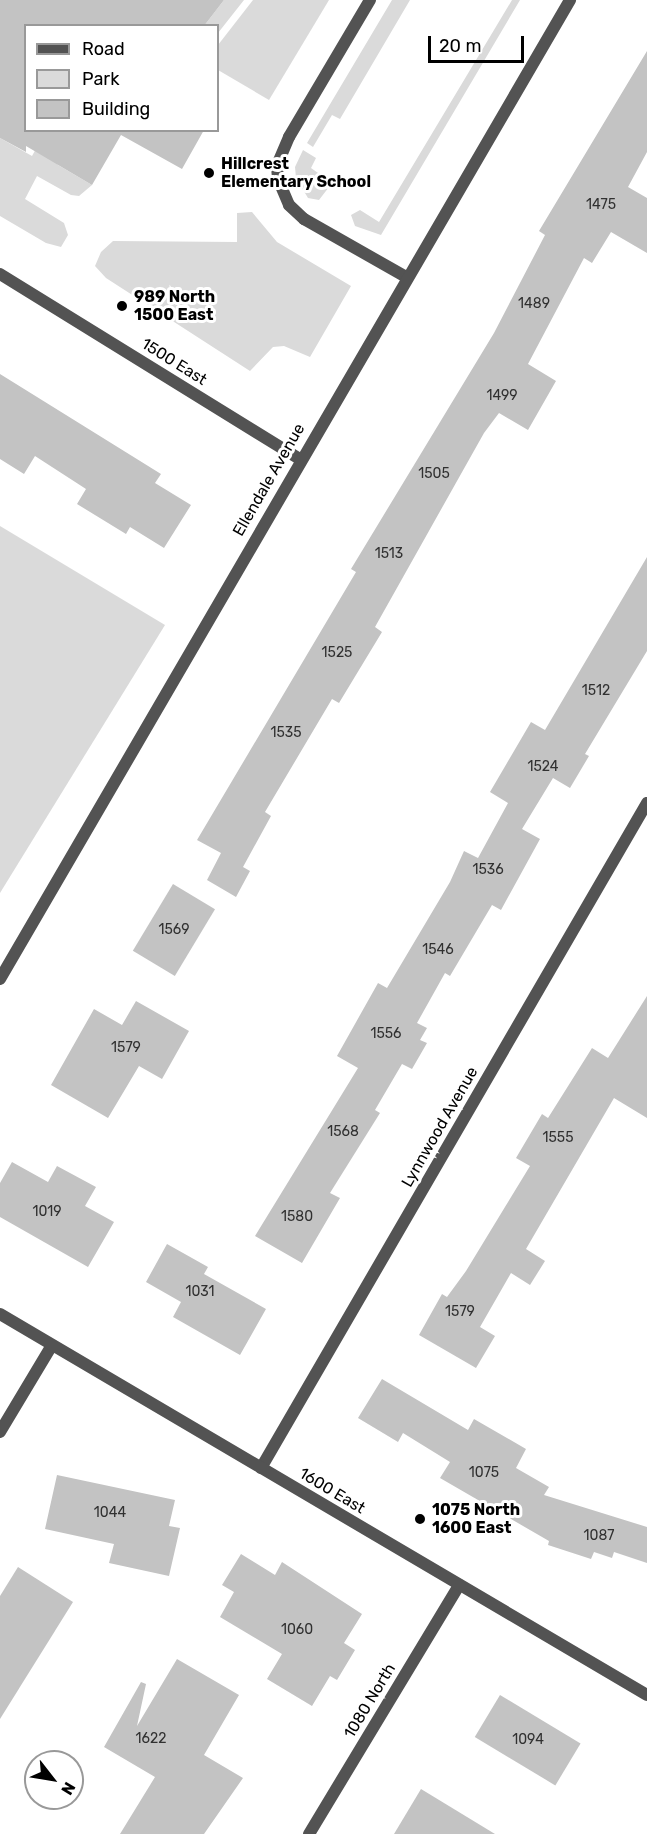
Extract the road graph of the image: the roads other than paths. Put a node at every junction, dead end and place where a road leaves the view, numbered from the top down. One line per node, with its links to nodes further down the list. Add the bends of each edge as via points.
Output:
1 (370, 0): 4 (street, via 289,137 278,165 278,179 289,205 304,219)
2 (570, 0): 4 (street, Ellendale Avenue)
3 (0, 274): 5 (street, 1500 East)
4 (406, 277): 5 (street, Ellendale Avenue)
5 (299, 459): 7 (street, Ellendale Avenue)
6 (647, 803): 11 (street, Lynnwood Avenue)
7 (0, 979)
8 (0, 1314): 9 (street, 1600 East)
9 (52, 1345): 10 (street); 11 (street, 1600 East)
10 (0, 1432)
11 (261, 1468): 12 (street, 1600 East)
12 (459, 1586): 13 (street, 1600 East); 14 (street, 1080 North)
13 (647, 1695)
14 (309, 1834)

